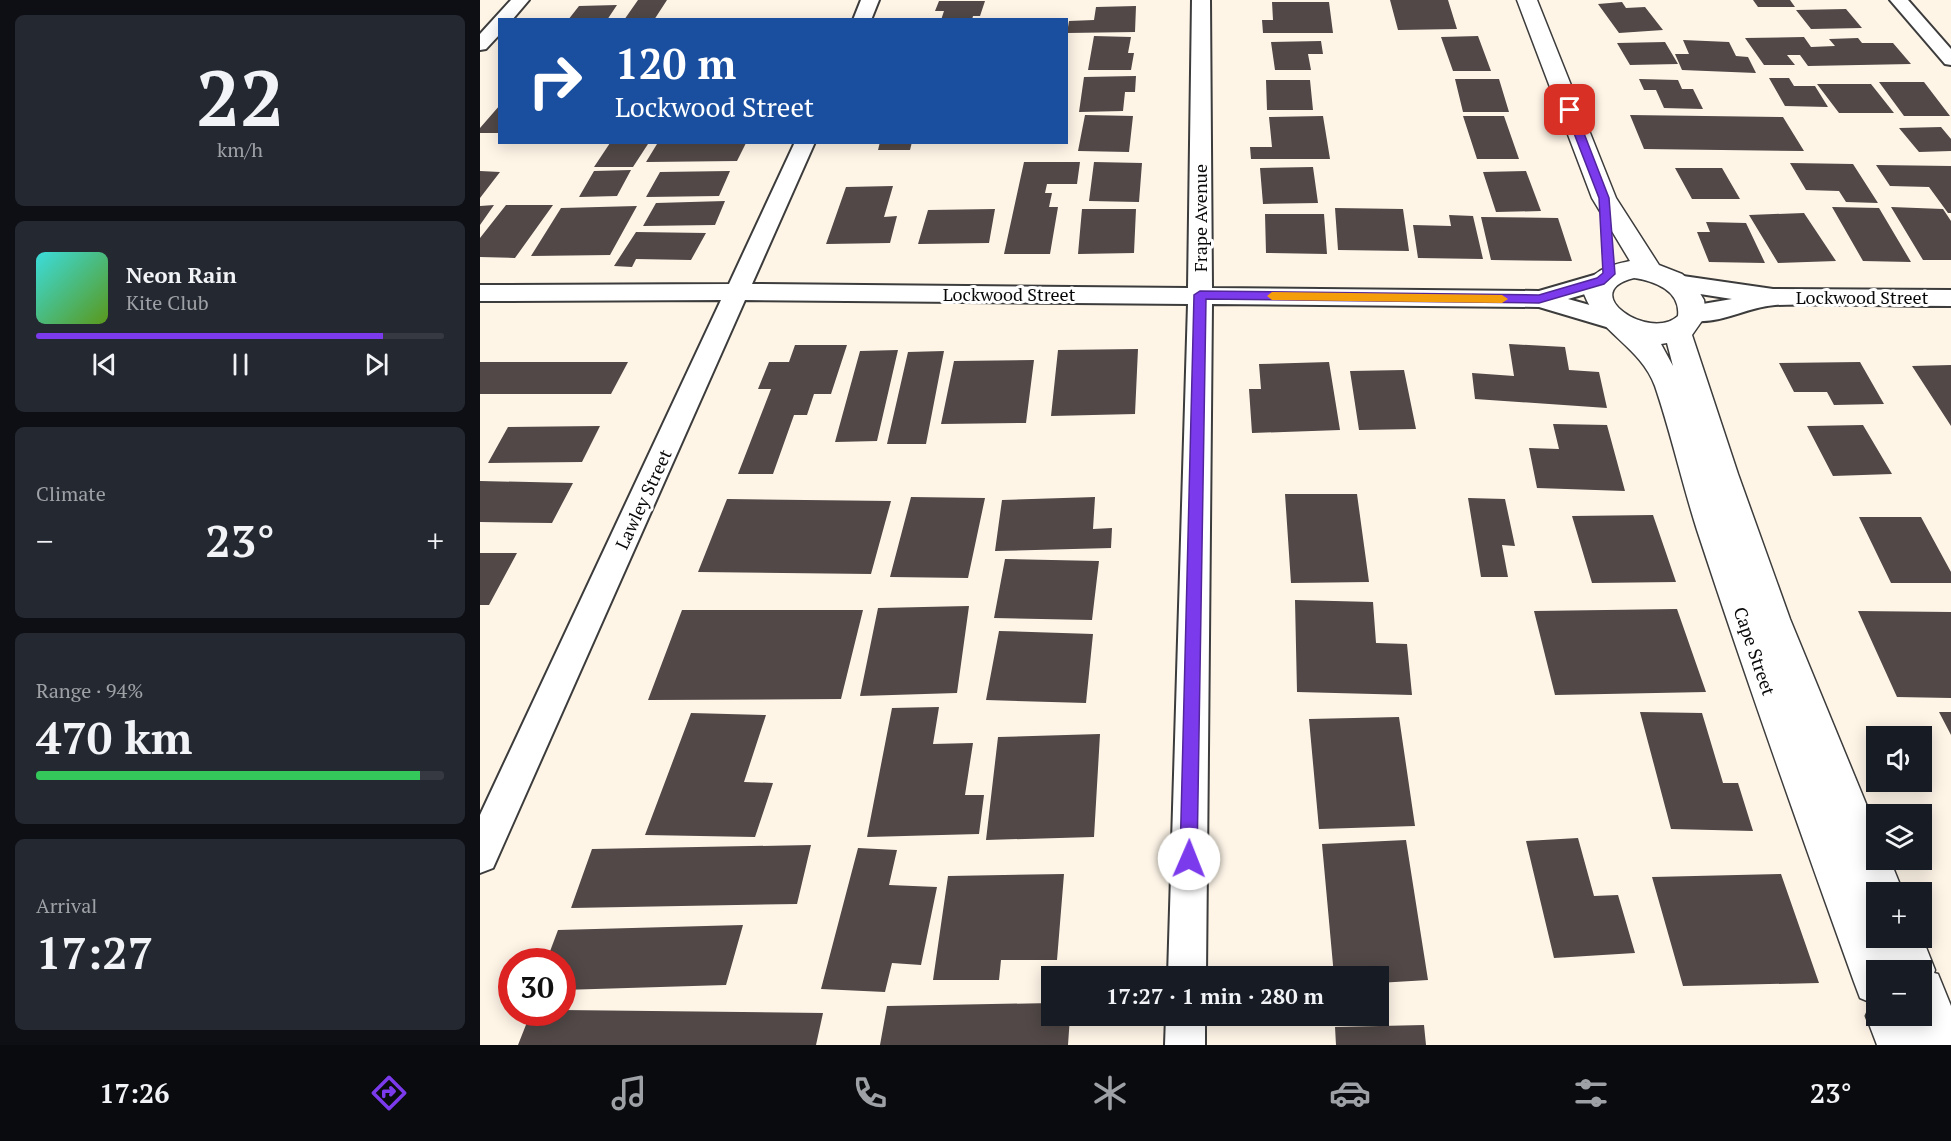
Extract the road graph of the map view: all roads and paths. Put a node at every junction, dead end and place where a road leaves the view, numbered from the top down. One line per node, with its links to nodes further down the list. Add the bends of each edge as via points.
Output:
1 (520, 0): 6 (street)
2 (870, 0): 7 (street)
3 (1201, 0): 18 (street, Frape Avenue)
4 (1527, 0): 12 (street)
5 (1899, 0): 10 (street)
6 (504, 18)
7 (863, 18)
8 (498, 24): 9 (street)
9 (480, 45)
10 (1951, 60)
11 (804, 144): 16 (street, Lawley Street)
12 (1604, 198): 13 (street); 14 (street)
13 (1649, 271): 14 (street, via 1634,269); 15 (street)
14 (1605, 278): 21 (street, Lockwood Street); 23 (street, via 1597,290 1598,300)
15 (1676, 283): 19 (street, Lockwood Street); 22 (street, via 1692,302)
16 (737, 292): 17 (street, Lockwood Street); 18 (street, Lockwood Street); 24 (street, Lawley Street)
17 (480, 293)
18 (1200, 295): 21 (street, Lockwood Street); 27 (street, Frape Avenue)
19 (1773, 297): 20 (street, Lockwood Street); 22 (street, Lockwood Street)
20 (1951, 298)
21 (1539, 299): 23 (street, Lockwood Street)
22 (1685, 322): 23 (street, via 1657,335); 25 (street, Cape Street, via 1722,474 1772,619)
23 (1619, 324): 26 (street, Cape Street, via 1651,352 1669,384 1702,496 1765,680)
24 (480, 855)
25 (1878, 882)
26 (1868, 960)
27 (1186, 966)
28 (1932, 1015): 33 (street)
29 (1186, 1026): 31 (street)
30 (1893, 1026): 32 (street)
31 (1185, 1045)
32 (1900, 1045)
33 (1944, 1045)

